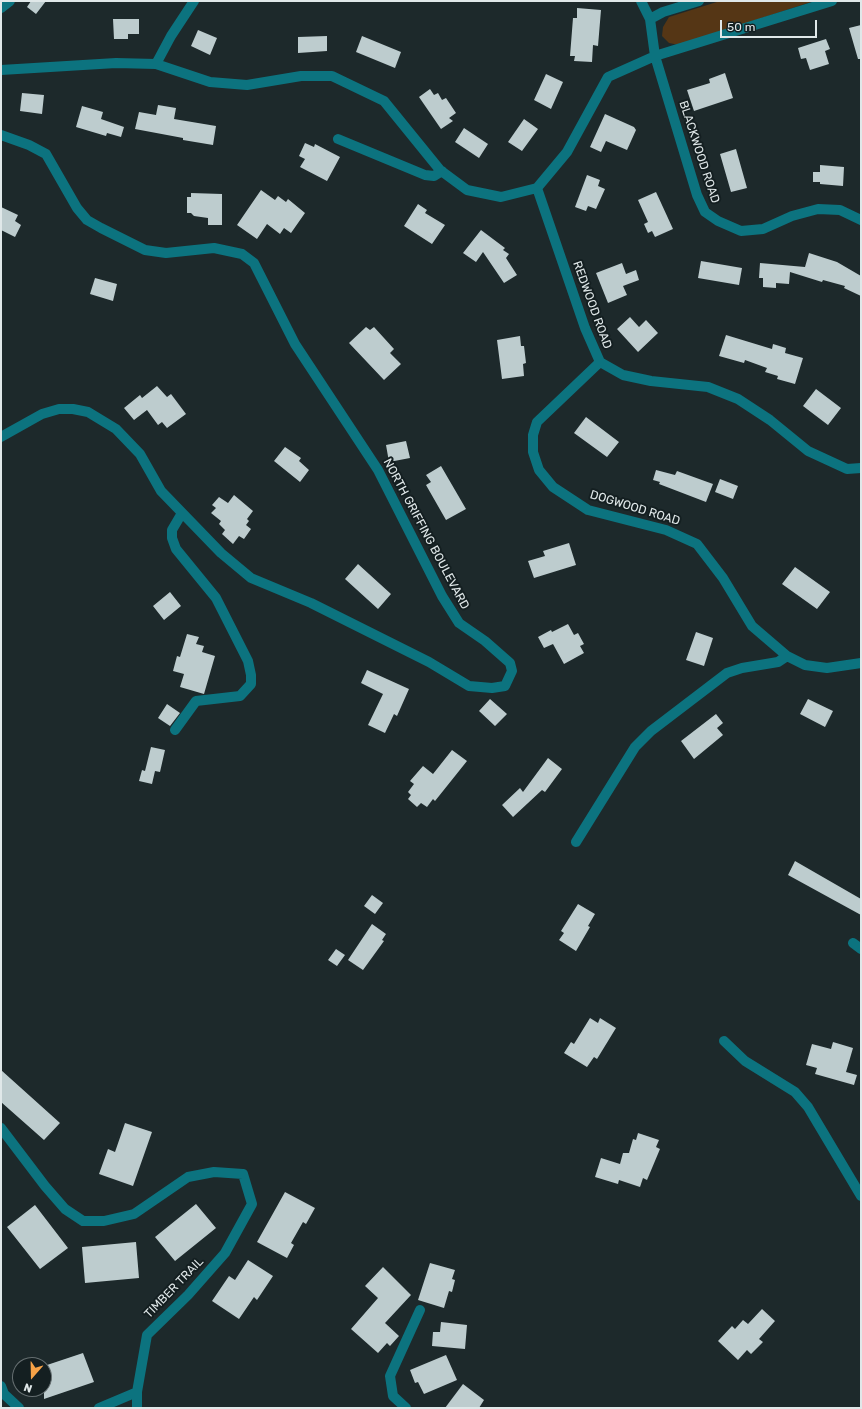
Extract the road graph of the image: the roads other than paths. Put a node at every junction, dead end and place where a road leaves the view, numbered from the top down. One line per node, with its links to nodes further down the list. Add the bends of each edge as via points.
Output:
1 (10, 1): 6 (street)
2 (194, 1): 9 (street)
3 (641, 1): 7 (street, BLACKWOOD ROAD)
4 (699, 1): 7 (street, via 663,12)
5 (832, 1): 8 (street)
6 (1, 8)
7 (650, 19): 8 (street, BLACKWOOD ROAD)
8 (655, 56): 14 (street, via 608,77 567,152); 15 (street, BLACKWOOD ROAD, via 697,195 705,212 718,221 741,230 763,229 818,208 840,210)
9 (156, 64): 10 (street, via 116,63); 13 (street, via 210,82 233,84 248,85 300,76 332,76 384,101)
10 (1, 70)
11 (1, 134): 19 (street, NORTH GRIFFING BOULEVARD, via 46,154 77,208 87,220 126,241 145,250 166,253 214,248 242,254 254,263 294,344 378,470 442,596 459,623 510,663 512,671 505,686 469,686 429,662 310,603 251,578 221,553)
12 (338, 140): 13 (street, via 424,175 434,176)
13 (442, 171): 14 (street, via 467,190 501,198)
14 (537, 188): 16 (street, REDWOOD ROAD, via 585,328)
15 (861, 220)
16 (600, 362): 18 (street, REDWOOD ROAD, via 623,375 651,381 708,387 738,399 770,420 808,451 847,469); 20 (street, DOGWOOD ROAD, via 537,422 533,435 533,452 539,470 553,487 588,510 666,530 697,544 723,578 752,626)
17 (1, 437): 19 (street, NORTH GRIFFING BOULEVARD, via 42,414 58,409 88,412 116,429 140,454 161,491)
18 (861, 468)
19 (182, 513): 22 (street, via 172,530 176,549 216,598 248,661 251,684 240,696 196,701)
20 (786, 656): 21 (street, DOGWOOD ROAD, via 805,665 827,668); 23 (street, via 778,662 727,673 651,731 636,747)
21 (861, 663)
22 (175, 730)
23 (576, 842)
24 (724, 1041): 26 (street, via 745,1061 795,1092 808,1107)
25 (1, 1128): 29 (street, TIMBER TRAIL, via 65,1209 83,1221 104,1221 134,1214 188,1177 214,1172 243,1174 252,1204 225,1253 188,1295 147,1335)
26 (861, 1196)
27 (420, 1310): 33 (street, via 390,1376 393,1396)
28 (1, 1386): 30 (street, via 4,1394)
29 (137, 1392): 31 (street); 32 (street, TIMBER TRAIL)
30 (20, 1408)
31 (99, 1408)
32 (137, 1408)
33 (406, 1408)

